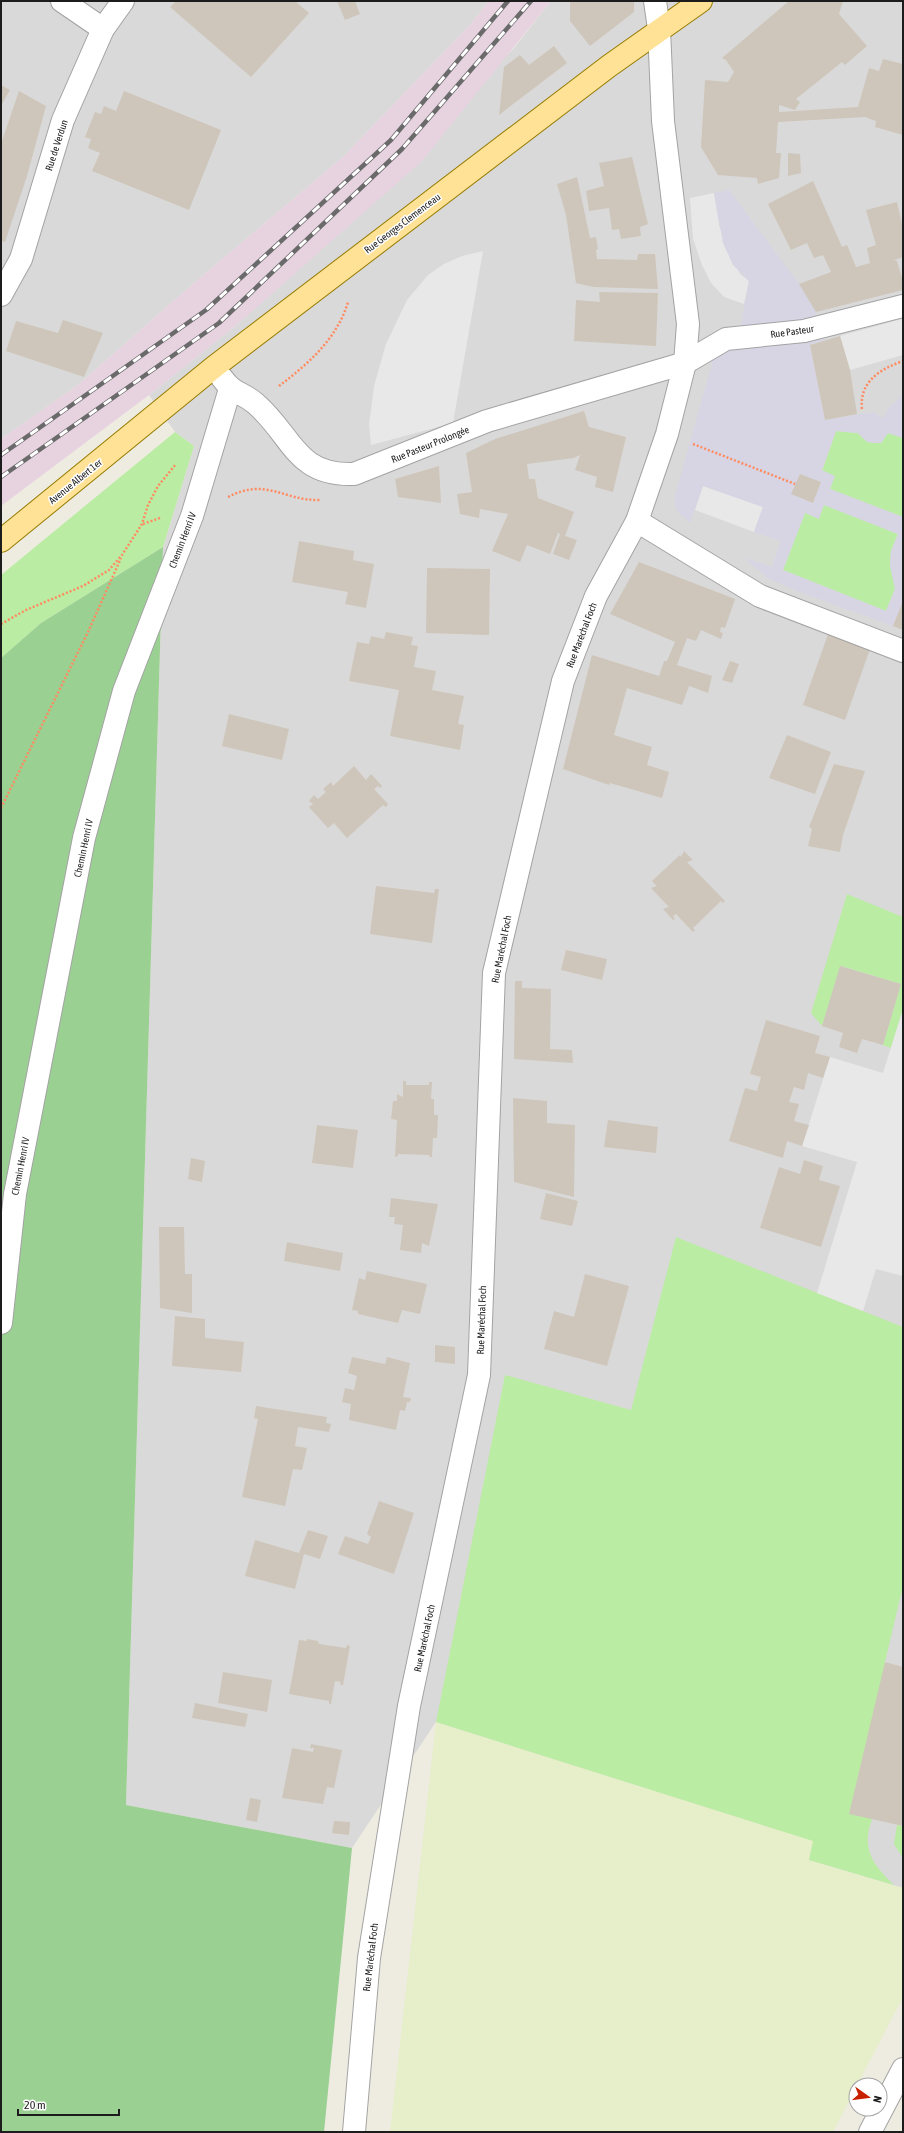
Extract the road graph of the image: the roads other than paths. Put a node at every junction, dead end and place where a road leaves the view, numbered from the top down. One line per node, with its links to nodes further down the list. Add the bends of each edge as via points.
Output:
1 (62, 1): 5 (street)
2 (123, 1): 5 (street, Rue de Verdun)
3 (655, 1): 6 (street, Rue Maréchal Foch)
4 (701, 1): 6 (main road, Rue Georges Clemenceau)
5 (103, 29): 7 (street, Rue de Verdun, via 63,120 20,259)
6 (659, 29): 9 (street, Rue Maréchal Foch, via 663,121 688,324); 10 (main road, Rue Georges Clemenceau)
7 (1, 294)
8 (903, 306): 9 (street, Rue Pasteur, via 804,332 726,339)
9 (685, 364): 11 (street, Rue Pasteur Prolongée, via 486,421 354,474 336,475 304,460 256,403); 13 (street, Rue Maréchal Foch, via 667,434)
10 (214, 367): 11 (street, Rue Pasteur Prolongée); 12 (main road, Rue Georges Clemenceau)
11 (230, 389): 16 (street, Chemin Henri IV, via 192,516 124,691 84,838 15,1194)
12 (149, 420): 14 (main road, Avenue Albert 1er)
13 (637, 521): 15 (street, via 760,596); 18 (street, Rue Maréchal Foch, via 596,596 563,682 494,974 479,1375 409,1706 369,1958)
14 (1, 541)
15 (903, 651)
16 (1, 1323)
17 (903, 2069): 19 (street)
18 (354, 2132)
19 (870, 2132)

